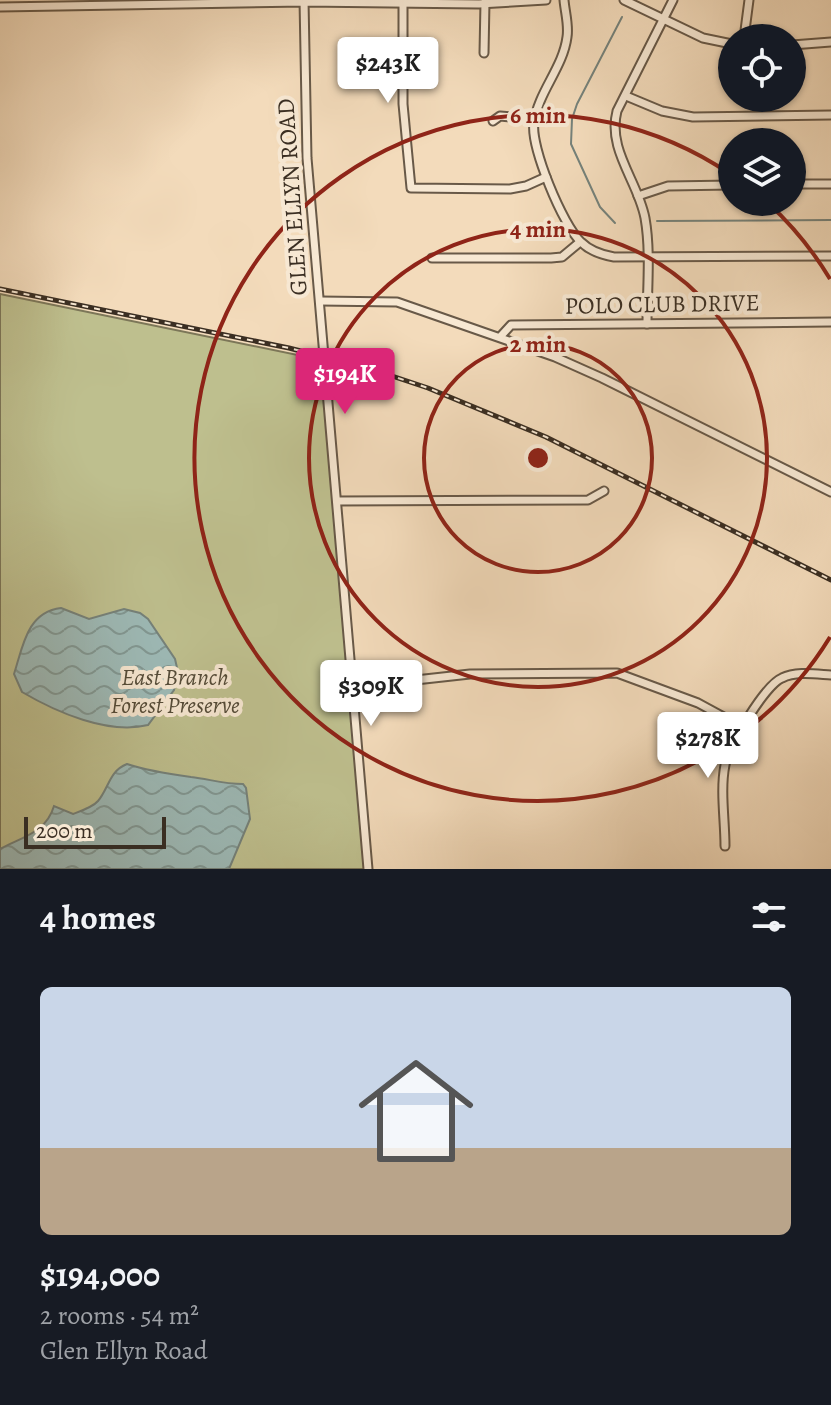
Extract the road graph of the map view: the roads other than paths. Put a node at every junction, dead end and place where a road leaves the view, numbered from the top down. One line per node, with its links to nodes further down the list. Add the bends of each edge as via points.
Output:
1 (546, 0): 9 (street)
2 (564, 0): 19 (street, via 566,43)
3 (624, 0): 11 (street)
4 (673, 0): 11 (street)
5 (749, 0): 12 (street)
6 (304, 1): 7 (street); 8 (street); 30 (street, GLEN ELLYN ROAD, via 305,112)
7 (181, 2): 10 (street)
8 (403, 2): 9 (street); 21 (street, via 409,185 415,190 510,189)
9 (485, 2): 16 (street)
10 (0, 7)
11 (664, 18): 13 (street); 17 (street)
12 (746, 24)
13 (718, 41)
14 (831, 42): 15 (street)
15 (806, 44)
16 (484, 53)
17 (626, 96): 18 (street, via 693,117); 25 (street, via 617,111 615,138)
18 (831, 115)
19 (534, 119): 20 (street, via 500,116); 21 (street, via 534,144)
20 (493, 121)
21 (546, 177): 26 (street)
22 (806, 184): 23 (street)
23 (831, 184)
24 (718, 185): 25 (street, via 668,186)
25 (638, 196): 28 (street)
26 (580, 242): 28 (street, via 596,253); 29 (street, via 562,257)
27 (831, 256): 28 (street)
28 (647, 257): 32 (street)
29 (432, 258)
30 (320, 301): 33 (street, via 397,302); 36 (street, GLEN ELLYN ROAD)
31 (831, 322): 32 (street, POLO CLUB DRIVE)
32 (647, 324): 33 (street, POLO CLUB DRIVE, via 511,325)
33 (500, 337): 35 (street, via 602,378)
34 (604, 491): 36 (street, via 588,500)
35 (831, 492)
36 (337, 501): 38 (street, GLEN ELLYN ROAD)
37 (831, 675): 39 (street, via 790,675 775,681)
38 (352, 687): 39 (street, via 474,674 617,673 698,703); 41 (street, GLEN ELLYN ROAD)
39 (744, 728): 40 (street, via 724,767)
40 (725, 846)
41 (368, 869)

